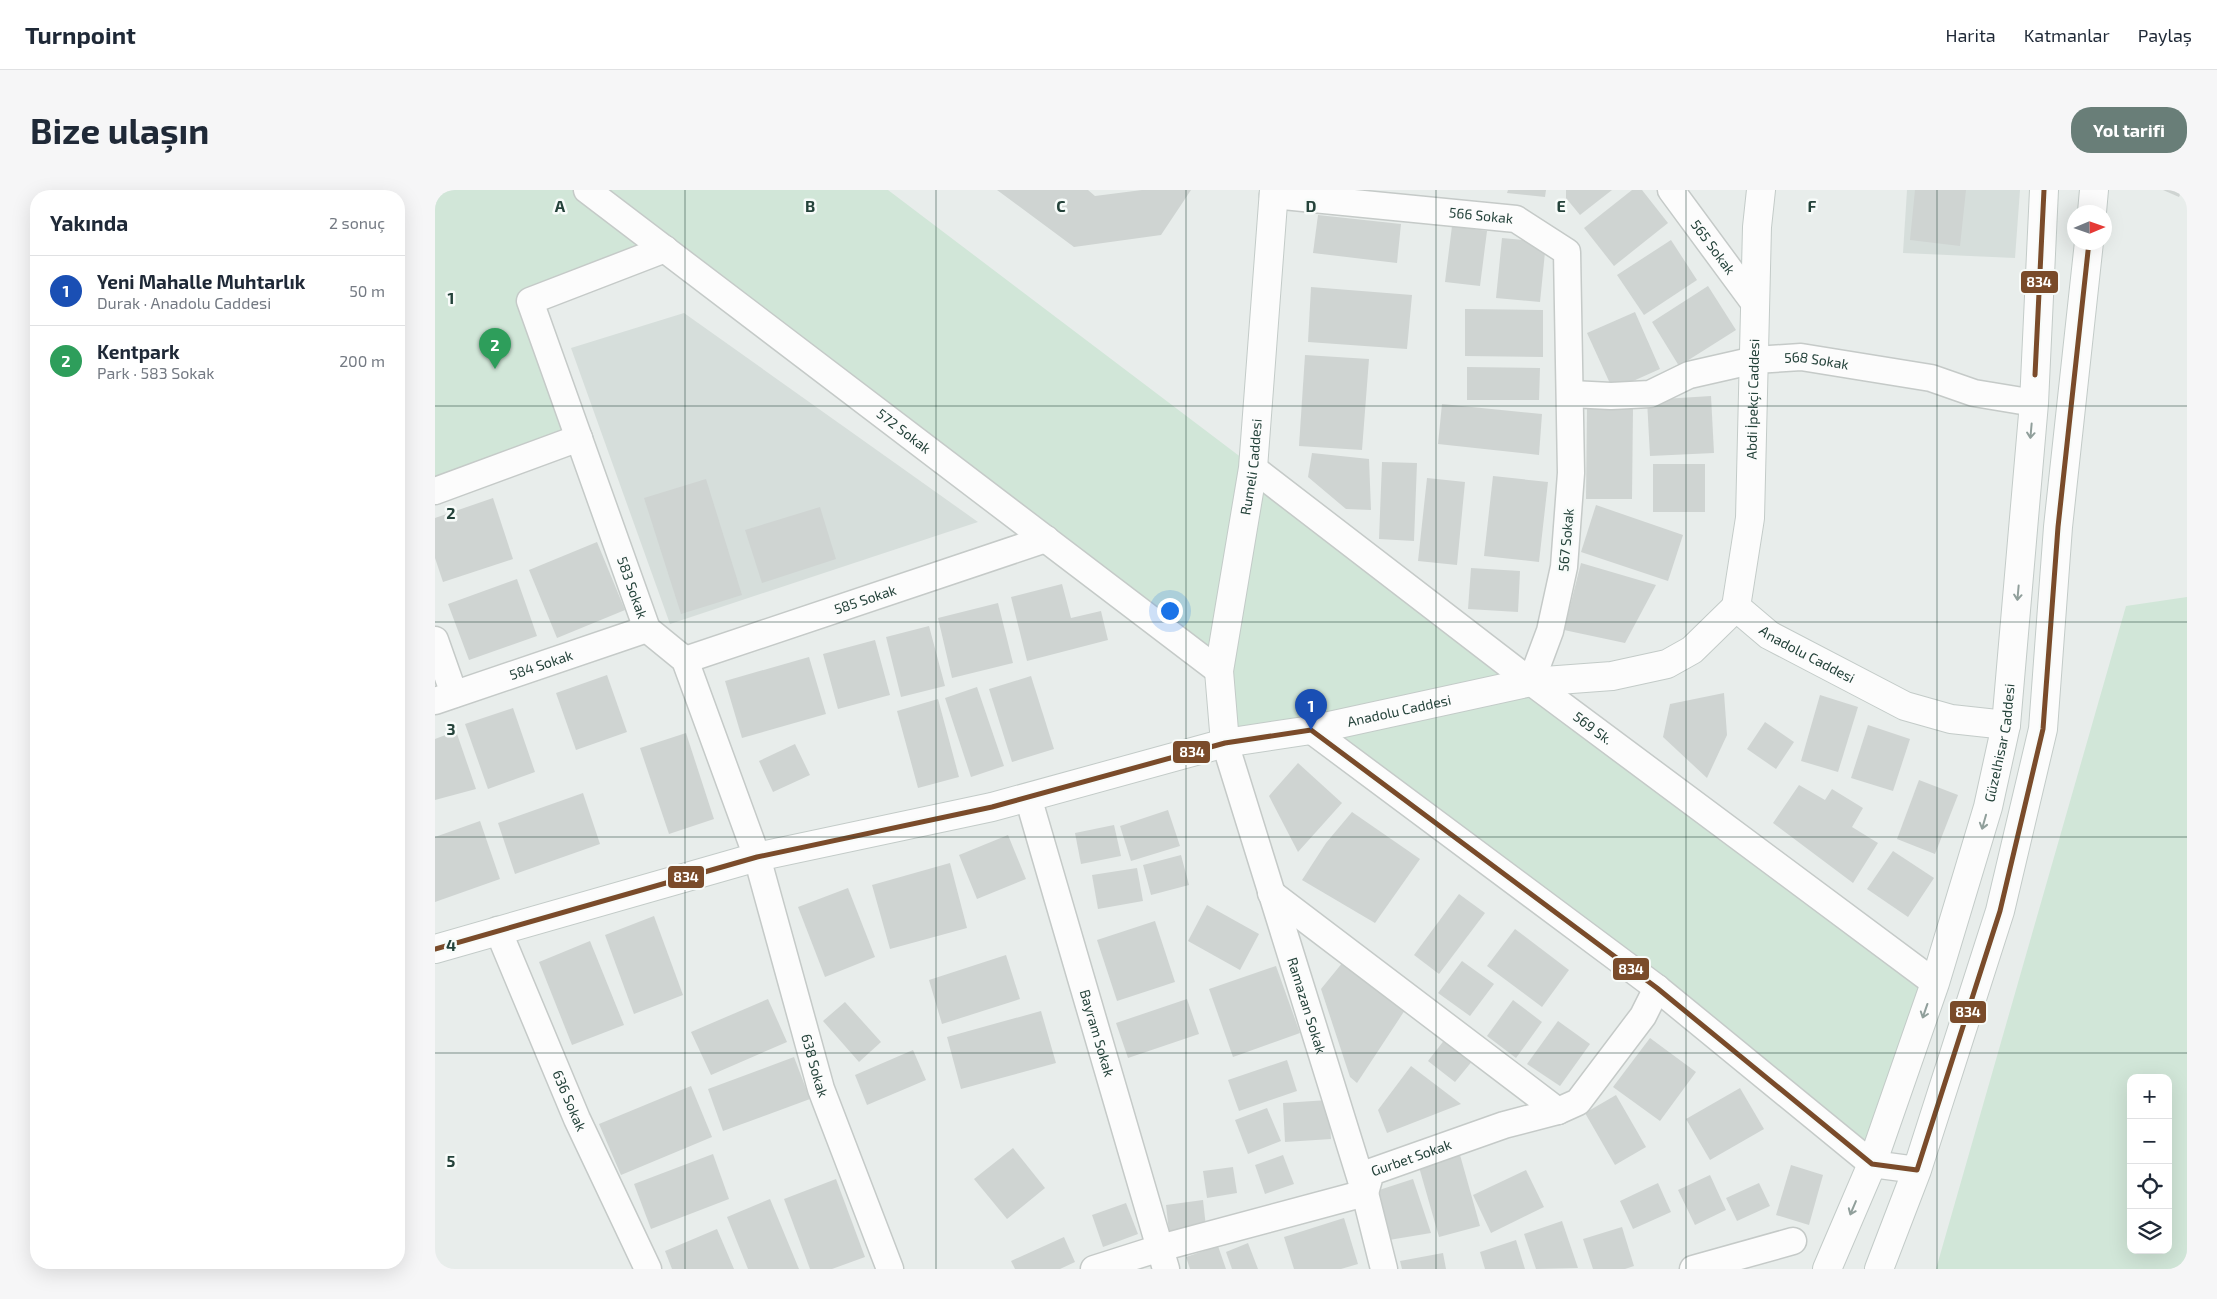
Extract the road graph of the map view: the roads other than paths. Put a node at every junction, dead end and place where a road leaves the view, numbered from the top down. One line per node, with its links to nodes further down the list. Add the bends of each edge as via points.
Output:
1 (587, 190): 8 (street, 572 Sokak)
2 (1671, 190): 10 (street, 565 Sokak)
3 (1761, 190): 10 (street, Abdi İpekçi Caddesi)
4 (2044, 190): 13 (street, Güzelhisar Caddesi)
5 (2094, 190): 7 (street)
6 (1274, 193): 12 (street, 566 Sokak, via 1516,219 1567,252); 15 (street, Rumeli Caddesi)
7 (2093, 205)
8 (665, 249): 14 (street, 583 Sokak, via 530,301); 17 (street, 572 Sokak)
9 (2088, 250): 37 (street, via 2058,527 2043,729 2000,911)
10 (1755, 304): 11 (street, Abdi İpekçi Caddesi)
11 (1755, 360): 12 (street, 568 Sokak, via 1689,375 1649,394); 13 (street, 568 Sokak, via 1801,357 1931,378 1974,393); 18 (street, Abdi İpekçi Caddesi, via 1750,518)
12 (1571, 394): 23 (street, 567 Sokak, via 1571,473 1565,568 1549,631)
13 (2034, 403): 25 (street, Güzelhisar Caddesi, one-way to 25)
14 (579, 438): 16 (street); 19 (street, 583 Sokak)
15 (1253, 468): 22 (street, Rumeli Caddesi); 23 (street, 569 Sk.)
16 (435, 491)
17 (1046, 539): 21 (street, 585 Sokak); 22 (street, 572 Sokak)
18 (1737, 607): 23 (street, Anadolu Caddesi, via 1692,650 1667,664 1612,676); 25 (street, Anadolu Caddesi, via 1769,635 1905,706 1951,719)
19 (647, 629): 21 (street, 583 Sokak); 24 (street, 584 Sokak)
20 (435, 640): 24 (street)
21 (685, 660): 29 (street)
22 (1219, 671): 27 (street, Rumeli Caddesi)
23 (1531, 682): 26 (street, Anadolu Caddesi); 33 (street, 569 Sk.)
24 (444, 698)
25 (2006, 725): 33 (street, Güzelhisar Caddesi, one-way to 33, via 1988,807)
26 (1311, 730): 27 (street, Anadolu Caddesi); 34 (street)
27 (1225, 744): 28 (street, Anadolu Caddesi); 30 (street, Ramazan Sokak)
28 (1028, 797): 29 (street, Anadolu Caddesi); 40 (street, Bayram Sokak)
29 (757, 857): 31 (street, Anadolu Caddesi); 42 (street, 638 Sokak, via 821,1089)
30 (1271, 894): 35 (street); 38 (street, Ramazan Sokak)
31 (498, 930): 32 (street, Anadolu Caddesi); 41 (street, 636 Sokak, via 577,1119)
32 (435, 949)
33 (1935, 983): 36 (street, Güzelhisar Caddesi, one-way to 36)
34 (1657, 988): 35 (street, Gurbet Sokak, via 1643,1016 1578,1102); 36 (street)
35 (1558, 1111): 38 (street, Gurbet Sokak, via 1504,1125 1371,1172)
36 (1872, 1164): 37 (street); 46 (street, Güzelhisar Caddesi, one-way to 46)
37 (1917, 1170): 47 (street)
38 (1365, 1193): 40 (street, Gurbet Sokak); 44 (street, Ramazan Sokak)
39 (1793, 1241): 45 (street)
40 (1163, 1258): 43 (street, Gurbet Sokak)
41 (648, 1269)
42 (888, 1269)
43 (1094, 1269)
44 (1384, 1269)
45 (1693, 1269)
46 (1827, 1269)
47 (1879, 1269)

